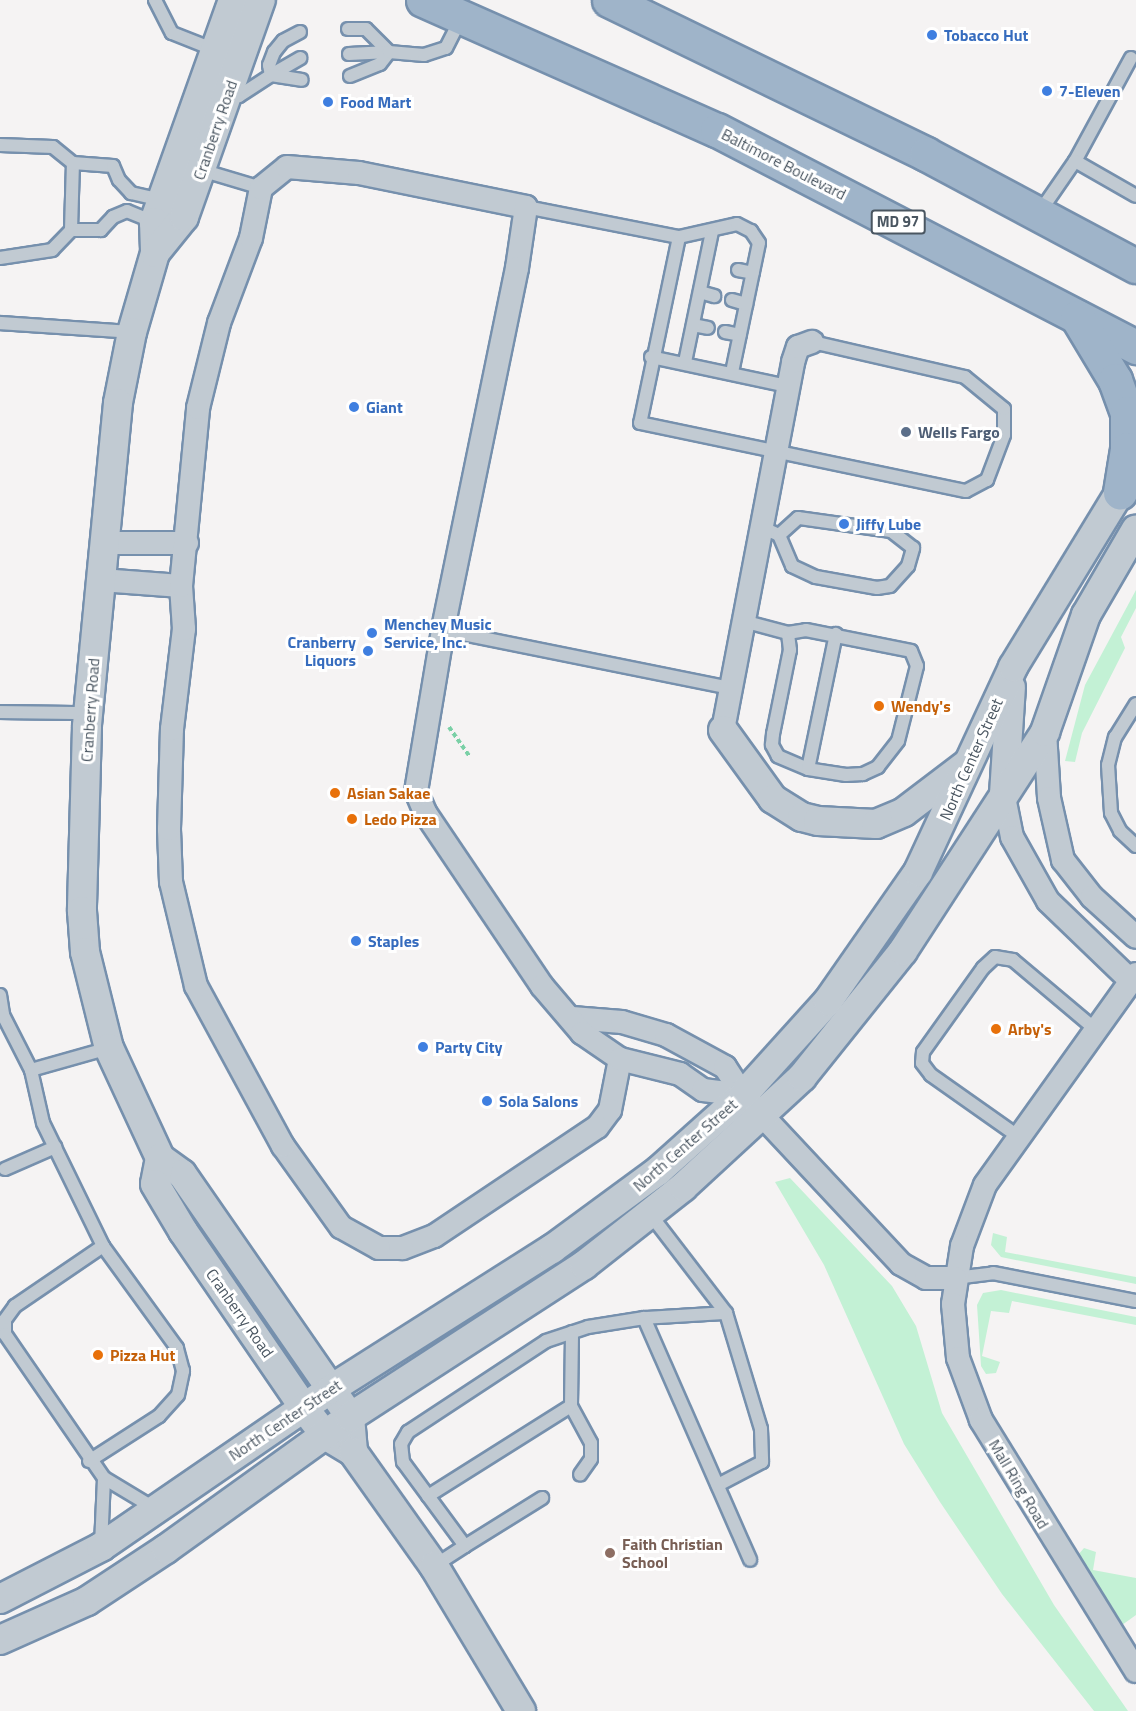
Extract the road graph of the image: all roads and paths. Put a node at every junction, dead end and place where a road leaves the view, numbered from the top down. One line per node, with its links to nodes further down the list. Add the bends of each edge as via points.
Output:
1 (155, 0): 9 (lane, via 172,33)
2 (232, 0): 9 (street, Cranberry Road)
3 (261, 0): 17 (street, Cranberry Road)
4 (423, 0): 6 (highway, Baltimore Boulevard / MD 97)
5 (609, 0): 26 (highway, via 655,15)
6 (462, 16): 10 (lane, via 446,48 424,55); 41 (highway, Baltimore Boulevard / MD 97, via 717,130)
7 (348, 29): 10 (lane, via 366,29)
8 (300, 32): 14 (lane, via 283,41 274,52 269,66)
9 (215, 50): 25 (street, Cranberry Road)
10 (389, 52): 11 (lane); 15 (lane, via 380,64)
11 (349, 54)
12 (301, 57): 14 (lane)
13 (1134, 58): 19 (lane)
14 (271, 75): 16 (lane); 17 (lane, via 239,96)
15 (350, 76)
16 (302, 80)
17 (226, 98): 21 (street, Cranberry Road)
18 (0, 146): 20 (lane, via 53,147)
19 (1075, 161): 23 (lane); 26 (lane)
20 (74, 164): 25 (lane, via 113,166 131,193); 27 (lane)
21 (201, 170): 22 (lane); 30 (street, Cranberry Road, via 184,217)
22 (261, 188): 24 (street, via 287,167 313,167); 59 (street, via 251,238 219,323 198,408)
23 (1136, 196)
24 (526, 207): 29 (lane); 63 (street)
25 (158, 211): 27 (lane, via 127,211 112,217 101,230); 30 (street, Cranberry Road)
26 (1039, 214): 34 (highway)
27 (71, 230): 31 (lane, via 52,250)
28 (712, 232): 29 (lane); 32 (lane); 36 (lane, via 737,224 751,231 759,243)
29 (679, 237): 50 (lane)
30 (155, 253): 45 (street, Cranberry Road)
31 (0, 258)
32 (706, 263): 33 (lane); 37 (lane)
33 (720, 266)
34 (1136, 266)
35 (738, 270): 36 (lane)
36 (753, 273): 40 (lane)
37 (699, 292): 38 (lane); 43 (lane)
38 (714, 296)
39 (732, 300): 40 (lane)
40 (746, 304): 47 (lane)
41 (1077, 317): 49 (highway, Baltimore Boulevard / MD 97); 55 (highway, via 1115,380 1127,412)
42 (0, 323): 45 (lane)
43 (693, 325): 44 (lane); 51 (lane)
44 (708, 328)
45 (132, 332): 58 (street, Cranberry Road, via 118,403)
46 (725, 332): 47 (lane)
47 (740, 335): 52 (lane)
48 (812, 342): 53 (street, via 798,347); 54 (lane, via 965,377 1004,409 1004,435 987,480 966,490)
49 (1136, 347)
50 (651, 357): 51 (lane); 54 (lane, via 640,423)
51 (685, 362): 52 (lane)
52 (732, 372): 53 (lane)
53 (788, 386): 54 (street)
54 (776, 450): 57 (street)
55 (1128, 479): 66 (street, North Center Street)
56 (1136, 529): 73 (street, North Center Street, via 1086,615)
57 (770, 531): 57 (lane, via 792,566 816,577 877,588 890,586 908,566 913,548 891,531 798,518); 62 (street)
58 (104, 543): 59 (street); 60 (street, Cranberry Road)
59 (187, 543): 61 (street)
60 (101, 580): 61 (street); 70 (street, Cranberry Road)
61 (180, 586): 86 (street, via 184,629 172,729 169,829 171,882 178,921 196,986 229,1052 284,1146 341,1227 379,1248 390,1249 434,1236 606,1119)
62 (743, 621): 64 (lane); 67 (street)
63 (443, 630): 67 (lane); 83 (street, via 416,778 420,802 549,996)
64 (788, 633): 65 (lane, via 806,630); 76 (lane, via 790,650 772,745 789,764)
65 (836, 634): 76 (lane); 76 (lane, via 911,651 917,666 898,741 878,767 863,774)
66 (1013, 667): 75 (street, North Center Street); 77 (street)
67 (731, 688): 71 (street)
68 (1136, 704): 78 (lane, via 1115,736 1108,765 1112,813 1119,831)
69 (0, 711): 70 (lane)
70 (88, 713): 85 (street, Cranberry Road, via 83,921 85,952)
71 (723, 730): 75 (street, via 773,800 802,817 818,820 876,824 904,812)
72 (452, 731): 74 (path)
73 (1045, 732): 77 (street, North Center Street); 79 (street, via 1049,798 1062,860 1092,897)
74 (469, 756)
75 (971, 761): 88 (street, North Center Street, via 922,863 875,938 828,1000)
76 (808, 769)
77 (1004, 797): 80 (street, Mall Ring Road, via 1012,837 1048,901); 89 (street, North Center Street, via 879,983 802,1077)
78 (1136, 846)
79 (1136, 937)
80 (1133, 978): 84 (street, Mall Ring Road)
81 (0, 995): 82 (lane)
82 (2, 1016): 87 (lane)
83 (572, 1018): 86 (street, via 582,1033); 88 (street, via 622,1022 696,1048 725,1067)
84 (1095, 1029): 90 (street, Mall Ring Road); 90 (lane, via 1013,960 995,957 923,1052 922,1063 931,1074)
85 (109, 1048): 87 (lane); 92 (street, Cranberry Road)
86 (620, 1059): 88 (street, via 680,1074 703,1090)
87 (30, 1070): 91 (lane, via 43,1123)
88 (743, 1095): 89 (street); 101 (street, North Center Street, via 657,1171 561,1243)
89 (762, 1115): 94 (street, North Center Street); 96 (street, via 901,1263 926,1278)
90 (1018, 1137): 96 (street, Mall Ring Road, via 978,1199)
91 (55, 1147): 93 (lane); 95 (lane)
92 (160, 1158): 101 (street, Cranberry Road, via 182,1174); 103 (street, Cranberry Road, via 155,1184)
93 (5, 1169)
94 (650, 1214): 98 (lane); 104 (street, North Center Street, via 584,1265)
95 (103, 1246): 107 (lane, via 177,1348 183,1371 178,1395 159,1416); 107 (lane, via 15,1306 5,1320 5,1334)
96 (955, 1278): 97 (lane, via 993,1273); 120 (street, Mall Ring Road, via 953,1312 958,1358 981,1420)
97 (1136, 1301)
98 (726, 1313): 99 (lane); 110 (lane, via 764,1447 762,1462)
99 (644, 1318): 100 (lane); 110 (lane)
100 (572, 1332): 102 (lane); 111 (lane, via 546,1341 408,1432 401,1444 403,1462)
101 (331, 1389): 103 (street, North Center Street); 104 (street, Cranberry Road)
102 (571, 1406): 108 (lane, via 591,1443 591,1458); 111 (lane)
103 (304, 1408): 105 (street, Cranberry Road); 113 (street, North Center Street)
104 (350, 1417): 105 (street, North Center Street); 106 (street, Cranberry Road)
105 (325, 1435): 106 (street, Cranberry Road); 119 (street, North Center Street, via 87,1601)
106 (353, 1452): 117 (street, Cranberry Road)
107 (89, 1461): 109 (lane)
108 (580, 1474)
109 (104, 1478): 113 (lane); 114 (lane)
110 (718, 1485): 116 (lane)
111 (428, 1496): 115 (lane)
112 (542, 1498): 115 (lane)
113 (154, 1508): 114 (street, North Center Street)
114 (101, 1546): 118 (street, North Center Street)
115 (465, 1546): 117 (lane)
116 (750, 1560)
117 (434, 1566): 121 (street, Cranberry Road)
118 (0, 1599)
119 (0, 1640)
120 (1136, 1671)
121 (521, 1711)

